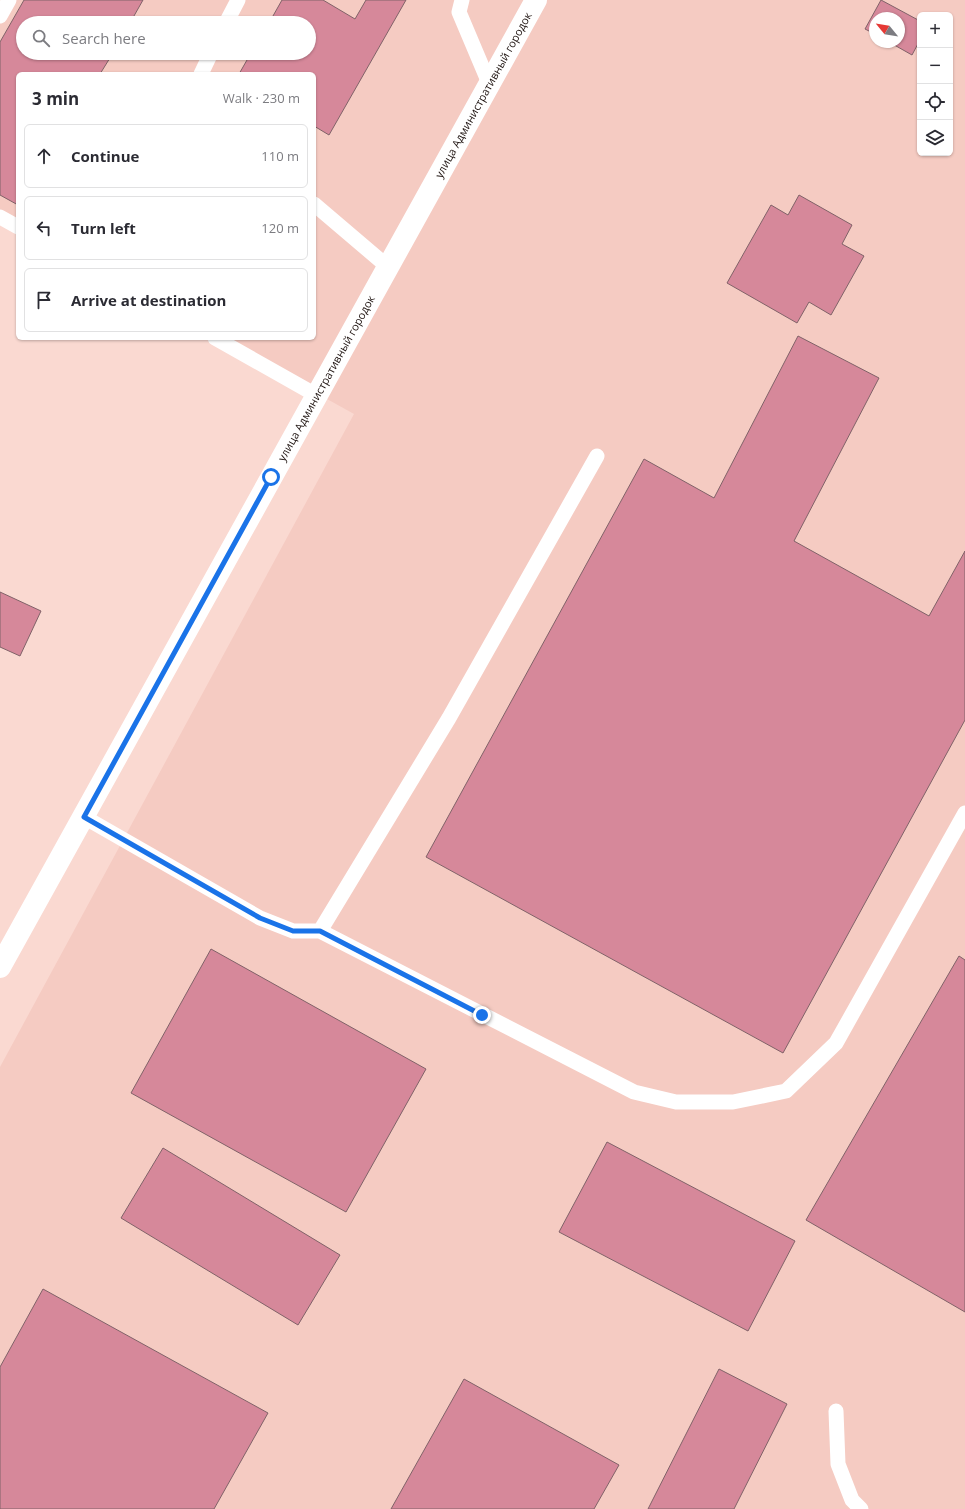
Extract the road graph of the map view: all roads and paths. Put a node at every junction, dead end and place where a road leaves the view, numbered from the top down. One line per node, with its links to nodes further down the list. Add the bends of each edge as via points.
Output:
1 (9, 0): 5 (lane)
2 (238, 0): 6 (lane)
3 (462, 0): 9 (lane, via 459,12)
4 (536, 0): 9 (street, улица Административный городок)
5 (0, 16)
6 (230, 16)
7 (208, 60): 8 (lane)
8 (202, 72)
9 (489, 83): 13 (street, улица Административный городок)
10 (316, 206): 13 (lane)
11 (0, 217): 12 (lane)
12 (16, 226)
13 (388, 267): 15 (street, улица Административный городок)
14 (219, 340): 15 (lane)
15 (316, 395): 18 (street, улица Административный городок)
16 (597, 456): 19 (lane, via 449,718)
17 (965, 813): 19 (lane, via 836,1043 786,1092 733,1102 676,1102 634,1092)
18 (84, 817): 19 (lane, via 260,918 293,931); 20 (street, улица Административный городок)
19 (320, 931)
20 (3, 955)
21 (836, 1411): 22 (lane, via 838,1464 852,1500)
22 (861, 1509)

